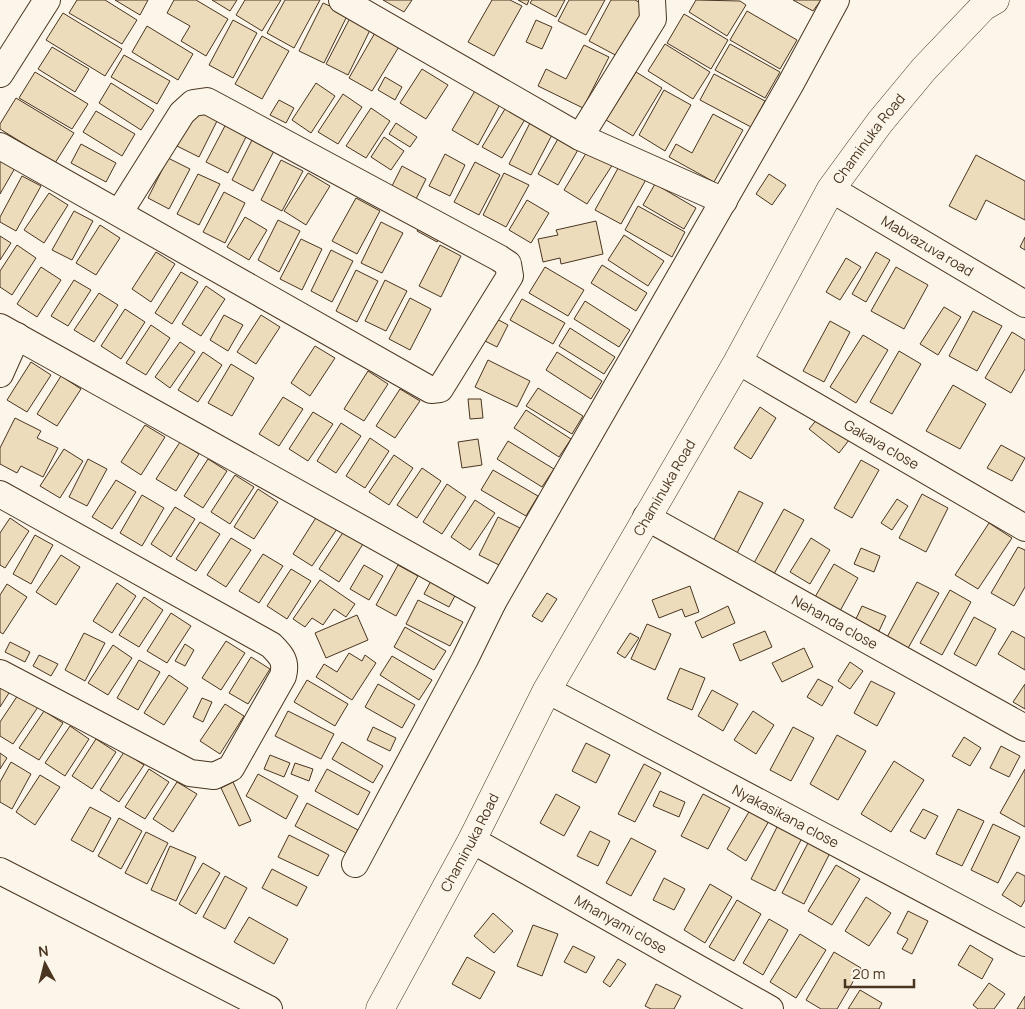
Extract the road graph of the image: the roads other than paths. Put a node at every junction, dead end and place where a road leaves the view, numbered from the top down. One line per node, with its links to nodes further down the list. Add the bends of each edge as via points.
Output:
1 (47, 0): 6 (street)
2 (342, 0): 7 (street)
3 (652, 0): 7 (street, via 653,19)
4 (836, 0): 10 (street)
5 (983, 2): 9 (main road, Chaminuka Road, via 880,122)
6 (0, 74)
7 (580, 136): 10 (street)
8 (0, 146): 11 (street)
9 (831, 189): 12 (street, Mabvazuva road); 14 (main road, Chaminuka Road)
10 (724, 201): 19 (street)
11 (119, 212): 11 (street, via 434,391 440,389 510,276 508,264 499,258 207,102 193,103 182,113)
12 (1025, 304)
13 (9, 332): 15 (street); 19 (street)
14 (738, 361): 17 (main road, Chaminuka Road); 18 (street, Gakava close)
15 (0, 374)
16 (0, 494): 20 (street, via 271,645 286,665 283,676 231,768 214,776 190,773)
17 (646, 517): 21 (main road, Chaminuka Road); 22 (street, Nehanda close)
18 (1022, 520)
19 (493, 602): 24 (street)
20 (0, 673)
21 (547, 690): 23 (main road, Chaminuka Road); 26 (street, Nyakasikana close)
22 (1025, 728)
23 (472, 840): 27 (main road, Chaminuka Road); 29 (street, Mhanyami close)
24 (355, 864)
25 (0, 871): 28 (street)
26 (1025, 943)
27 (387, 1006)
28 (269, 1009)
29 (770, 1009)

